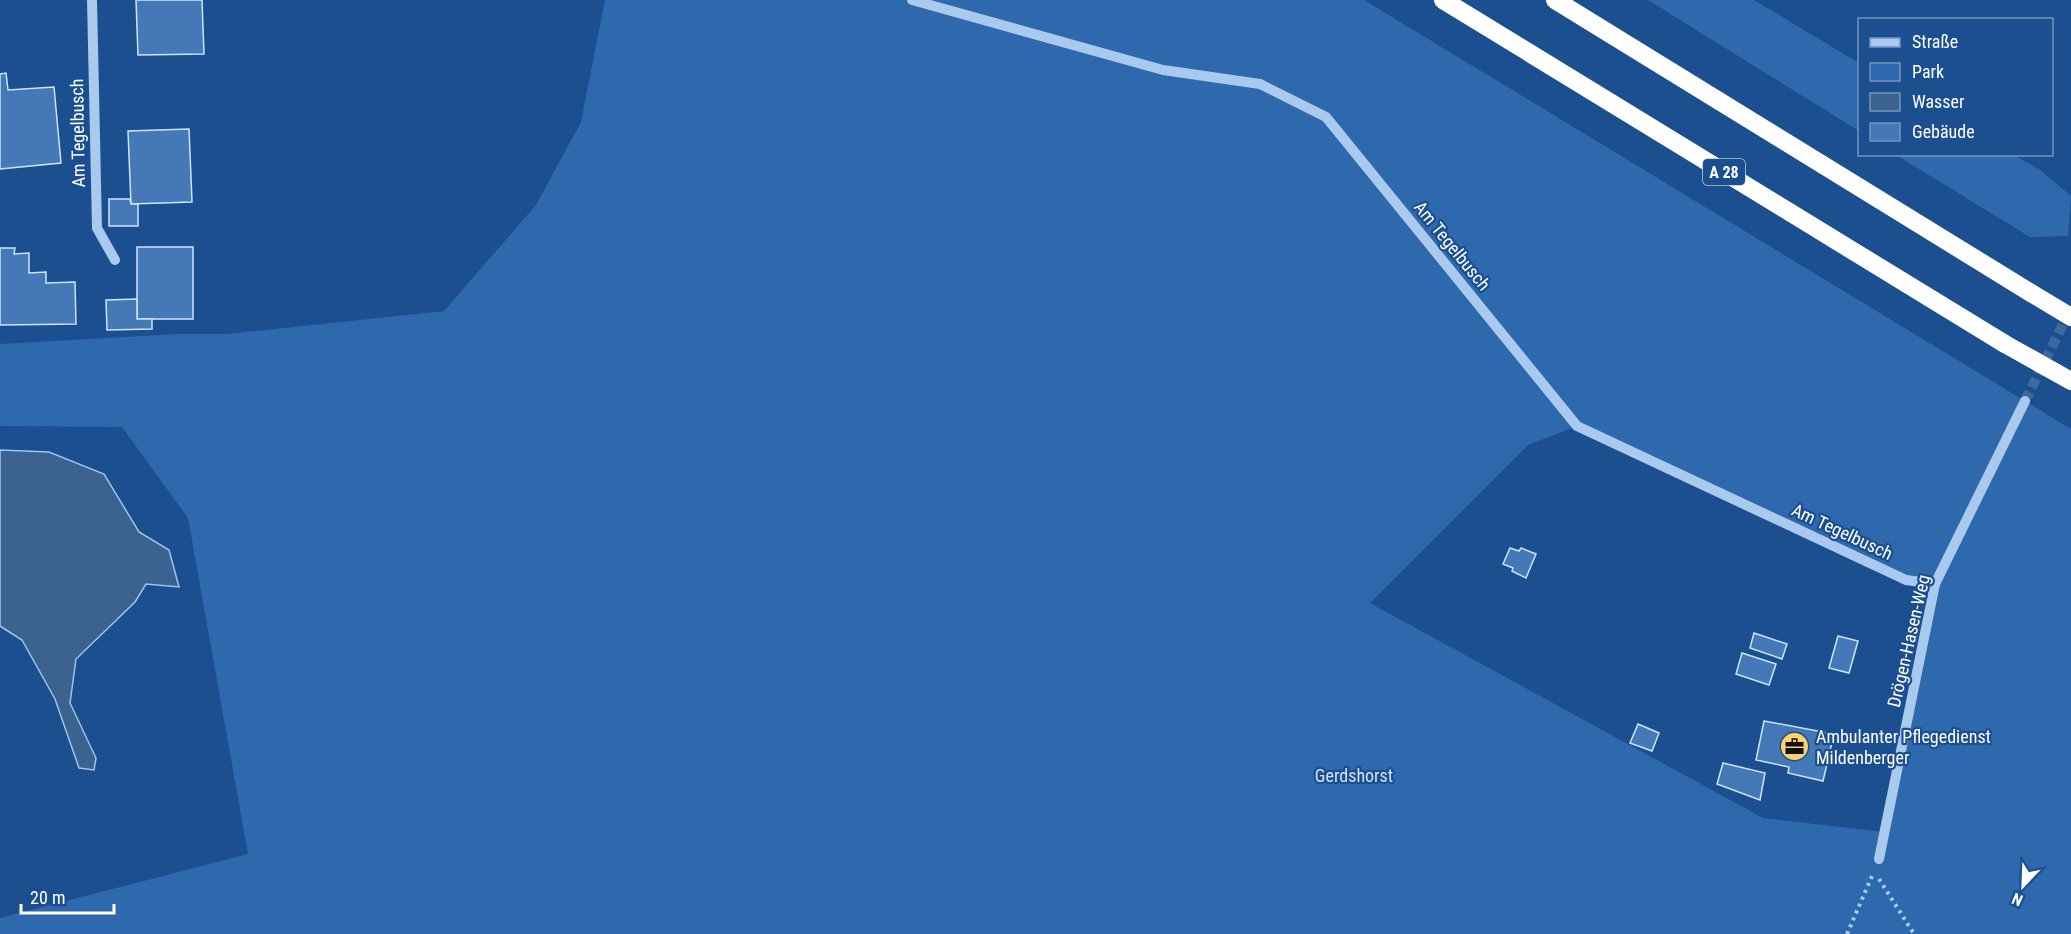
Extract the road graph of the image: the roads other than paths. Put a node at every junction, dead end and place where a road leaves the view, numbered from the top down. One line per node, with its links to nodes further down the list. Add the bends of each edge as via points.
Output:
1 (92, 0): 5 (street, Am Tegelbusch, via 97,228)
2 (912, 0): 9 (street, Am Tegelbusch, via 1163,70 1260,84 1326,117 1577,426 1906,580)
3 (1443, 0): 7 (highway, A 28, bridge)
4 (1554, 0): 6 (highway, bridge)
5 (115, 260)
6 (2071, 317)
7 (2071, 381)
8 (2025, 401): 9 (street, Drögen-Hasen-Weg)
9 (1935, 584): 10 (street, Drögen-Hasen-Weg)
10 (1879, 859)

